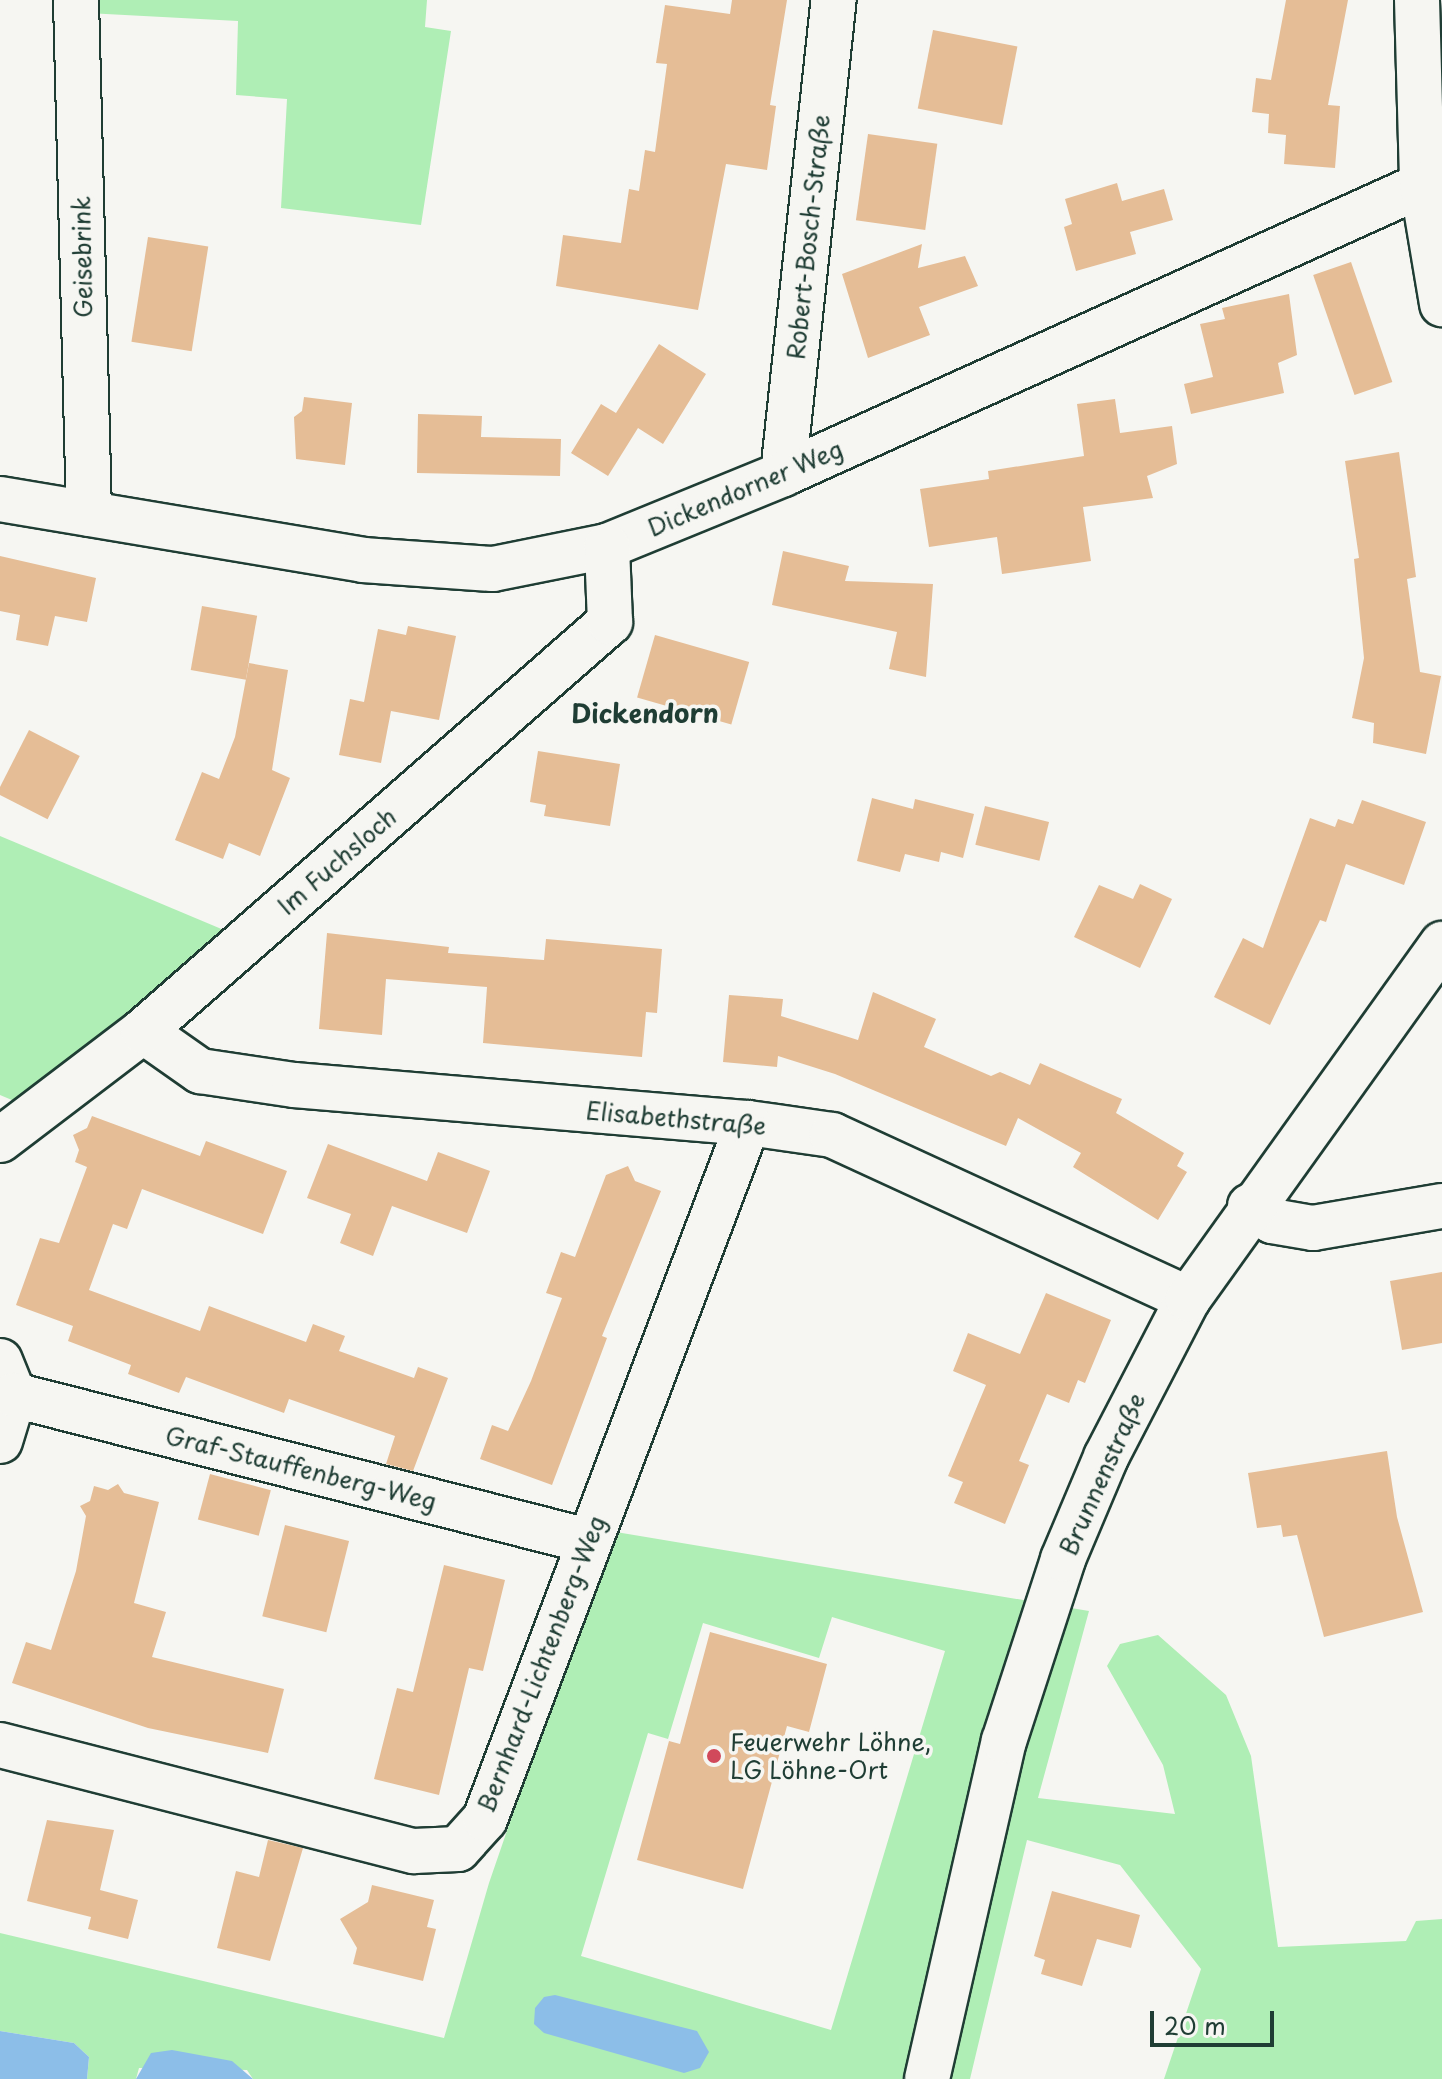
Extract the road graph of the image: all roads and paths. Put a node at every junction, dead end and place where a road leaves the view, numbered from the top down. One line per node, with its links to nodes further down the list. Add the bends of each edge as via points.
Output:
1 (76, 0): 8 (street, Geisebrink)
2 (834, 0): 6 (street, Robert-Bosch-Straße)
3 (1417, 0): 4 (street)
4 (1432, 180): 5 (street); 6 (street, Dickendorner Weg)
5 (1442, 304)
6 (783, 474): 9 (street, Dickendorner Weg)
7 (0, 499): 8 (street, Dickendorner Weg)
8 (89, 514): 9 (street, Dickendorner Weg, via 363,560 493,569)
9 (607, 546): 11 (street, Im Fuchsloch, via 610,622)
10 (1442, 944): 14 (street, Brunnenstraße)
11 (143, 1031): 12 (street, Elisabethstraße, via 200,1071 231,1076); 13 (street, Im Fuchsloch)
12 (748, 1123): 16 (street, Elisabethstraße, via 832,1135); 19 (street, Bernhard-Lichtenberg-Weg)
13 (0, 1140)
14 (1250, 1206): 15 (street, via 1272,1221 1313,1228); 16 (street, Brunnenstraße)
15 (1442, 1206)
16 (1188, 1299): 21 (street, Brunnenstraße, via 1106,1457 1063,1559 1004,1741)
17 (7, 1378): 18 (street); 19 (street, Graf-Stauffenberg-Weg)
18 (0, 1441)
19 (588, 1541): 20 (street, Bernhard-Lichtenberg-Weg, via 485,1819 458,1849 414,1851)
20 (0, 1745)
21 (927, 2079)

